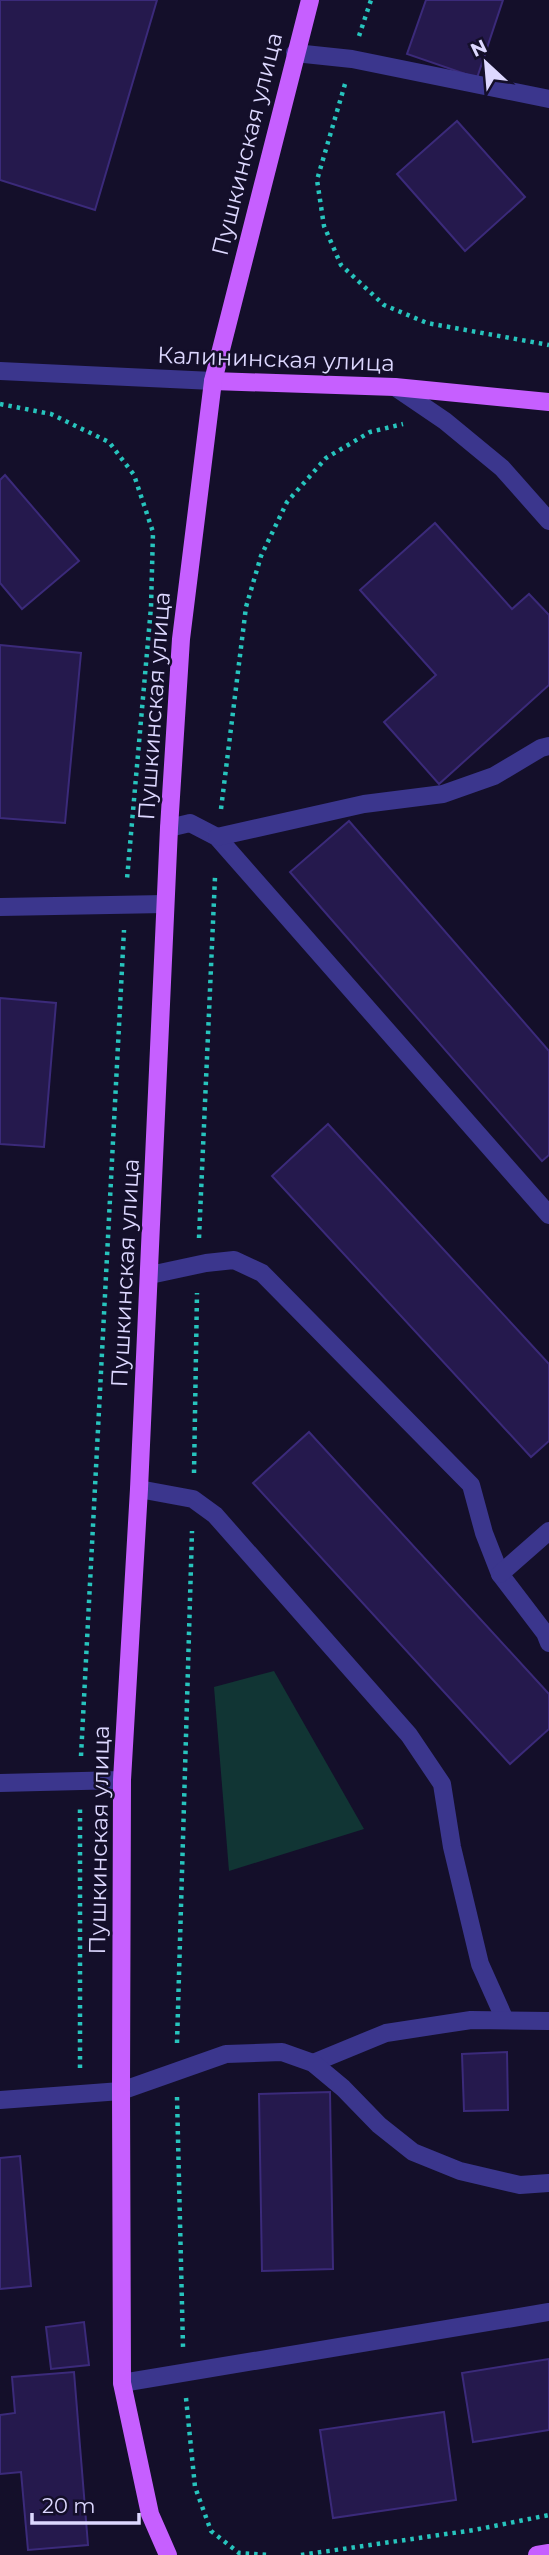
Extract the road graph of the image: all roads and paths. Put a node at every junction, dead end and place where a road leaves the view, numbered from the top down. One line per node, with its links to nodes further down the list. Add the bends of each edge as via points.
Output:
1 (310, 0): 3 (main road, Пушкинская улица)
2 (371, 0): 4 (path)
3 (295, 53): 4 (street); 8 (main road, Пушкинская улица)
4 (352, 59): 5 (street); 6 (path, via 317,180 324,226 341,265 384,305 427,323)
5 (549, 99)
6 (549, 345)
7 (0, 371): 8 (street, Калининская улица)
8 (213, 381): 9 (main road, Калининская улица); 15 (main road, Пушкинская улица, via 181,639)
9 (395, 387): 10 (main road, Калининская улица); 12 (street)
10 (549, 402)
11 (0, 404): 18 (path, via 51,414 109,442 134,475 153,532 151,607)
12 (446, 421): 13 (street, via 502,468); 16 (path, via 417,420 370,432 326,458 287,502 261,556 246,607)
13 (549, 521)
14 (549, 746): 16 (street, via 494,776 443,794 364,804)
15 (169, 828): 16 (street, via 190,823); 17 (main road, Пушкинская улица)
16 (217, 837): 20 (street); 21 (path)
17 (165, 904): 18 (street); 22 (main road, Пушкинская улица)
18 (125, 906): 19 (street); 28 (path)
19 (0, 907)
20 (549, 1215)
21 (197, 1266): 22 (street); 24 (path); 26 (street, via 234,1260 262,1273 471,1485)
22 (150, 1275): 23 (main road, Пушкинская улица)
23 (139, 1489): 24 (street); 29 (main road, Пушкинская улица)
24 (193, 1499): 31 (street, via 215,1515 409,1735 442,1784 480,1964); 34 (path)
25 (549, 1531): 26 (street)
26 (500, 1574): 27 (street)
27 (549, 1643)
28 (80, 1779): 29 (street); 30 (street); 36 (path)
29 (122, 1780): 35 (main road, Пушкинская улица)
30 (0, 1783)
31 (506, 2020): 32 (street); 33 (street, via 471,2020 386,2033)
32 (549, 2021)
33 (313, 2063): 34 (street, via 282,2052 226,2054); 38 (street, via 413,2152 460,2171 520,2185)
34 (176, 2073): 35 (street); 40 (path)
35 (121, 2091): 36 (street); 41 (main road, Пушкинская улица)
36 (80, 2093): 37 (street)
37 (0, 2100)
38 (549, 2183)
39 (549, 2312): 40 (street)
40 (183, 2372): 41 (street); 45 (path, via 195,2487 211,2531 239,2553)
41 (122, 2383): 44 (main road, Пушкинская улица, via 150,2514)
42 (549, 2515): 46 (path)
43 (549, 2553): 47 (main road)
44 (168, 2555)
45 (270, 2555)
46 (301, 2555)
47 (537, 2555)

